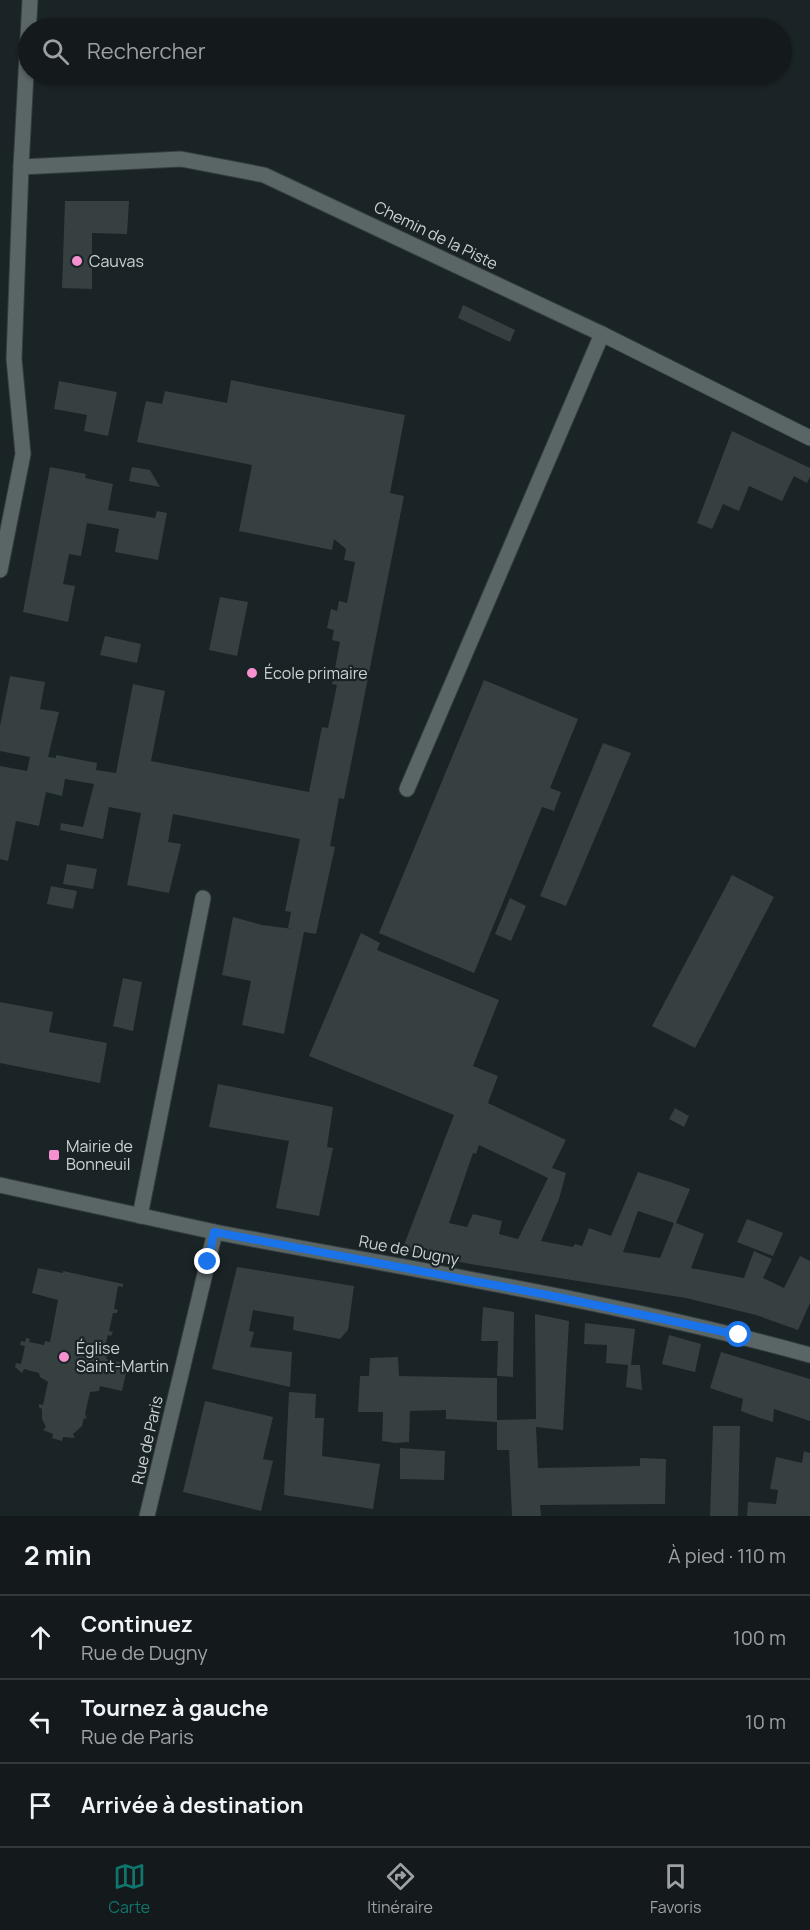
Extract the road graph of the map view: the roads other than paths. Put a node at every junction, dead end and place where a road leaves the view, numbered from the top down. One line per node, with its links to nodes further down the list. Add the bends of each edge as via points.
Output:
1 (30, 0): 2 (street)
2 (29, 18)
3 (25, 84): 4 (street)
4 (21, 167): 5 (street, Chemin de la Piste, via 181,159 264,175); 6 (street)
5 (602, 334): 7 (street, Chemin de la Piste); 9 (street)
6 (7, 358): 8 (street, via 23,454)
7 (810, 438)
8 (0, 570)
9 (407, 789)
10 (203, 898): 12 (street)
11 (0, 1185): 12 (street, Rue de Dugny)
12 (140, 1215): 13 (street, Rue de Dugny)
13 (214, 1232): 14 (street, Rue de Dugny, via 739,1335); 15 (street, Rue de Paris)
14 (810, 1355)
15 (147, 1516)

